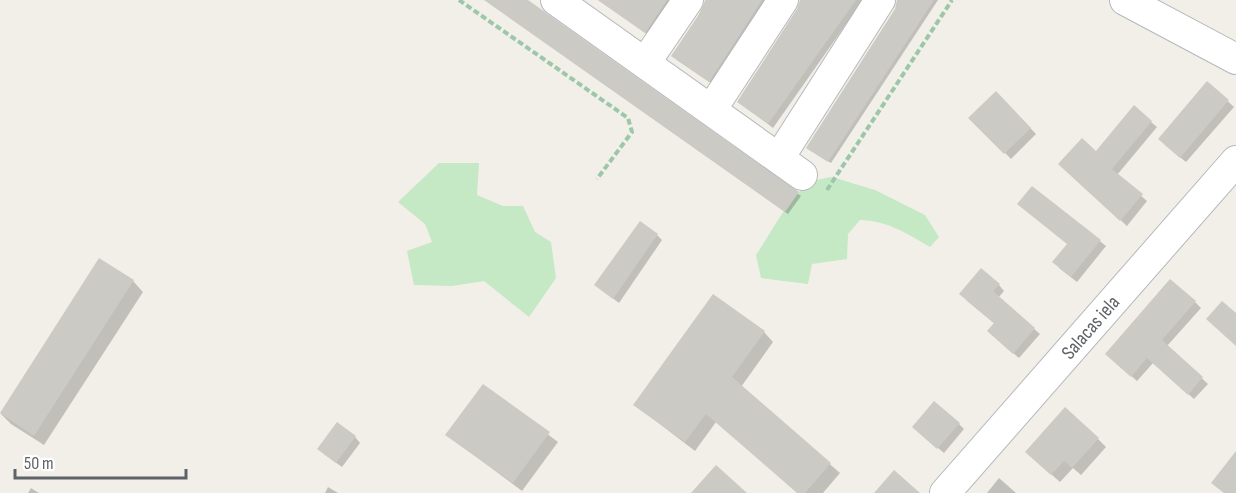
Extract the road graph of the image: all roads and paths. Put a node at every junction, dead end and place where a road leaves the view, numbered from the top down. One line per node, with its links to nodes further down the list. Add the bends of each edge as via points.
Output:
1 (459, 0): 14 (path, via 628,118 632,132)
2 (556, 0): 8 (street)
3 (688, 0): 10 (street)
4 (783, 0): 11 (street)
5 (880, 0): 12 (street)
6 (952, 0): 15 (path)
7 (1125, 0): 9 (street)
8 (589, 9): 10 (street)
9 (1236, 59)
10 (645, 63): 11 (street)
11 (711, 110): 12 (street)
12 (779, 158): 15 (street)
13 (1236, 161): 16 (street, Salacas iela)
14 (597, 179)
15 (815, 182)
16 (945, 493)

